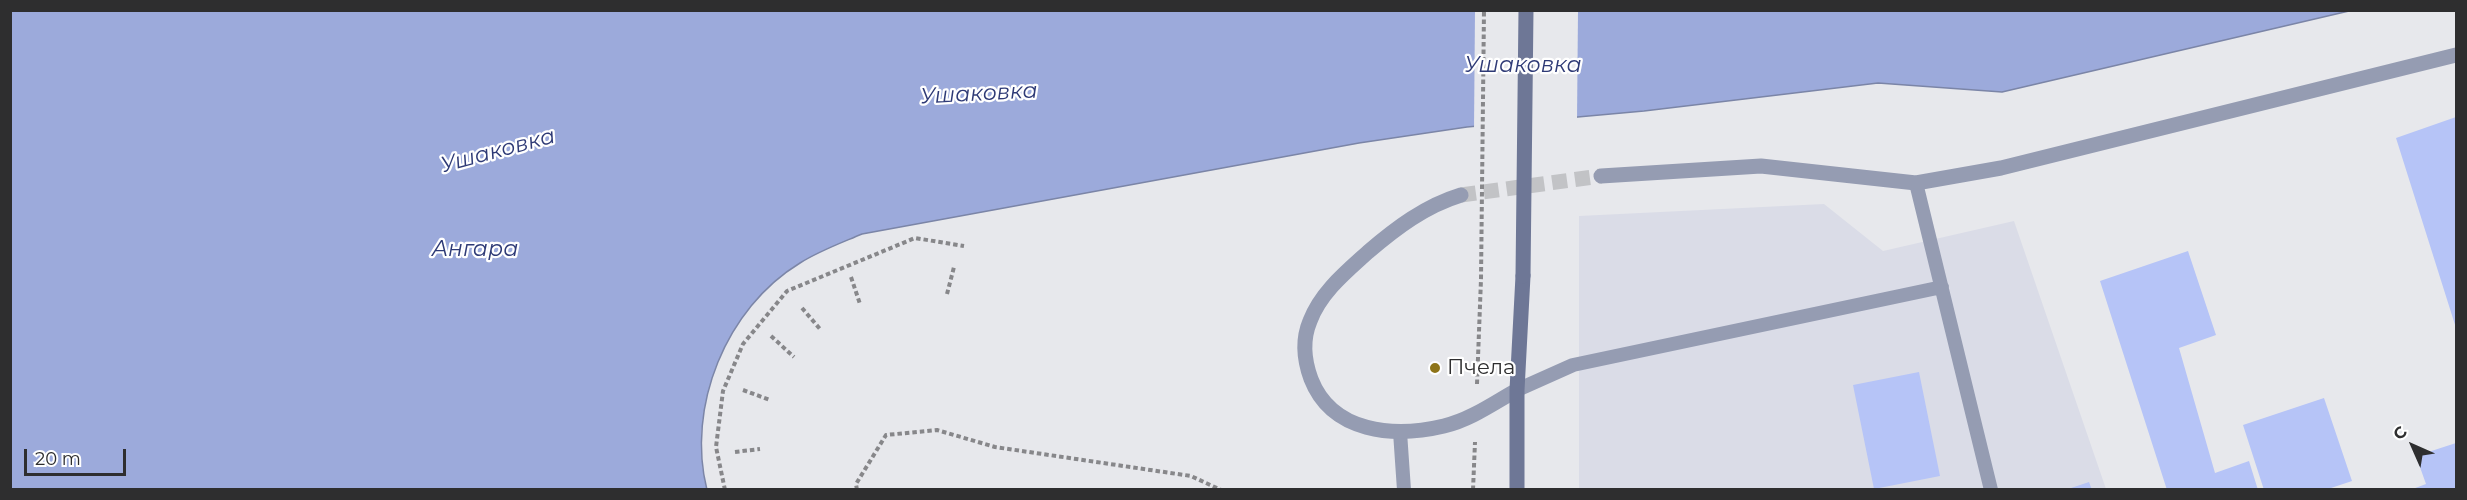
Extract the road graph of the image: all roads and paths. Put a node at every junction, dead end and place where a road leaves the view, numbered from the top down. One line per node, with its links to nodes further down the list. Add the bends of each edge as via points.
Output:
1 (1485, 10): 10 (path, bridge)
2 (1526, 10): 19 (main road, bridge, via 1523,276)
3 (2457, 55): 5 (street, via 2001,168)
4 (1601, 176): 5 (street, via 1761,166)
5 (1916, 183): 11 (lane)
6 (1461, 195): 21 (street, via 1425,210 1385,236 1335,282 1310,321 1304,344 1306,366 1315,390 1329,407 1364,428)
7 (964, 246): 24 (path, via 915,238 787,291 743,344 723,391 716,447)
8 (954, 267): 12 (path)
9 (851, 277): 13 (path)
10 (1481, 279)
11 (1942, 287): 19 (lane, via 1573,365); 29 (lane)
12 (947, 294)
13 (860, 304)
14 (802, 309): 15 (path)
15 (820, 329)
16 (771, 336): 17 (path)
17 (794, 357)
18 (743, 390): 20 (path)
19 (1517, 390): 21 (street, via 1476,414 1444,426); 28 (main road)
20 (770, 400)
21 (1400, 432): 27 (lane)
22 (760, 449): 23 (path)
23 (735, 452)
24 (725, 489)
25 (857, 489): 26 (path, via 856,484 886,435 937,430 995,447 1191,476)
26 (1221, 489)
27 (1404, 489)
28 (1517, 489)
29 (1991, 489)

